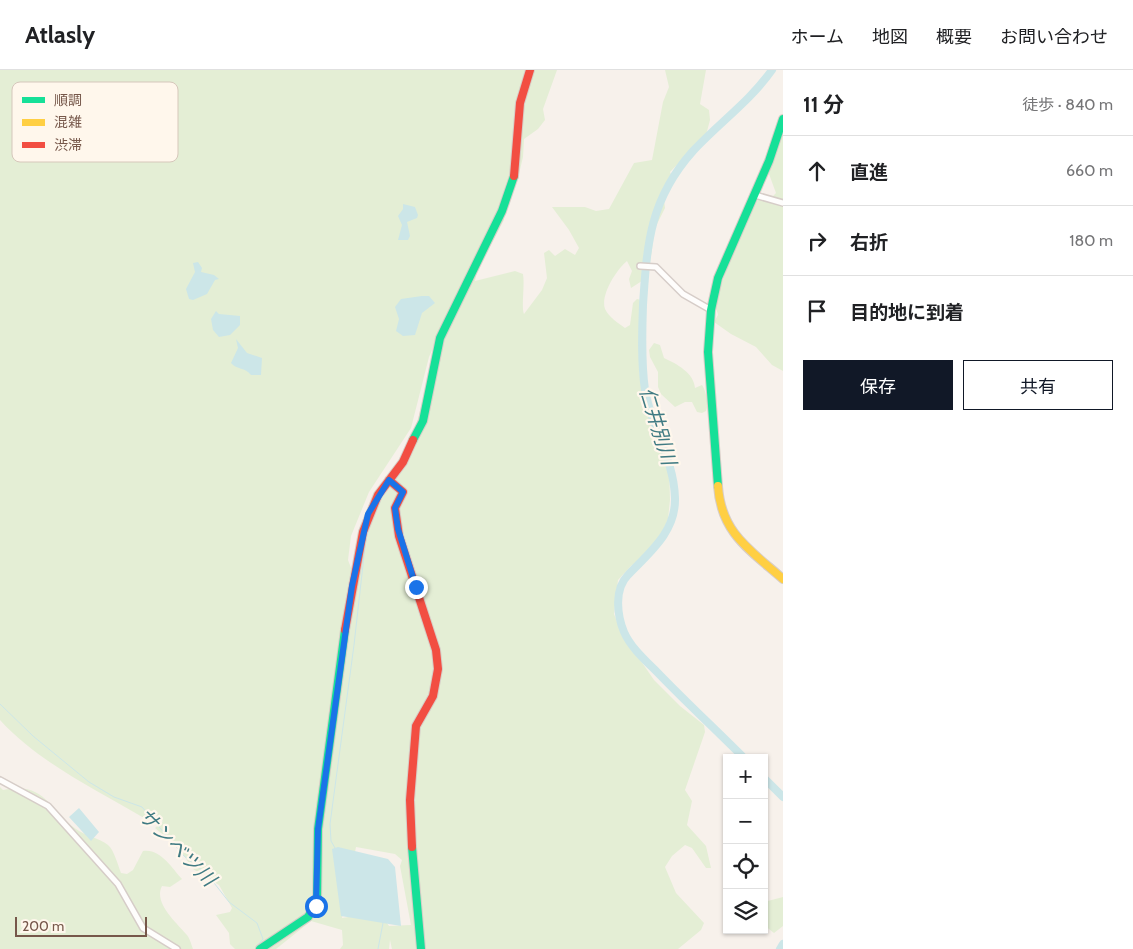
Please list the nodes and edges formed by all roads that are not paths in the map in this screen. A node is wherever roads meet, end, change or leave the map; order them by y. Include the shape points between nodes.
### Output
1 (530, 70) edge
2 (783, 119) edge
3 (755, 195) junction
4 (783, 203) edge
5 (640, 266) dead end
6 (711, 310) junction
7 (389, 480) junction
8 (783, 580) edge
9 (0, 780) edge
10 (262, 948) edge
11 (177, 949) edge
12 (421, 949) edge

1 - 7 street via 520,104 512,183 502,211 440,338 423,421 403,462
2 - 3 street
3 - 4 street
3 - 6 street via 726,257
5 - 6 street via 656,267 683,294
6 - 8 street via 708,352 719,504 724,519 738,540
7 - 10 street via 368,514 352,586 318,829 317,903 308,917
7 - 12 street via 403,492 395,508 400,536 437,657 437,681 433,696 416,726 412,762 412,846
9 - 11 street via 48,806 118,884 143,928

